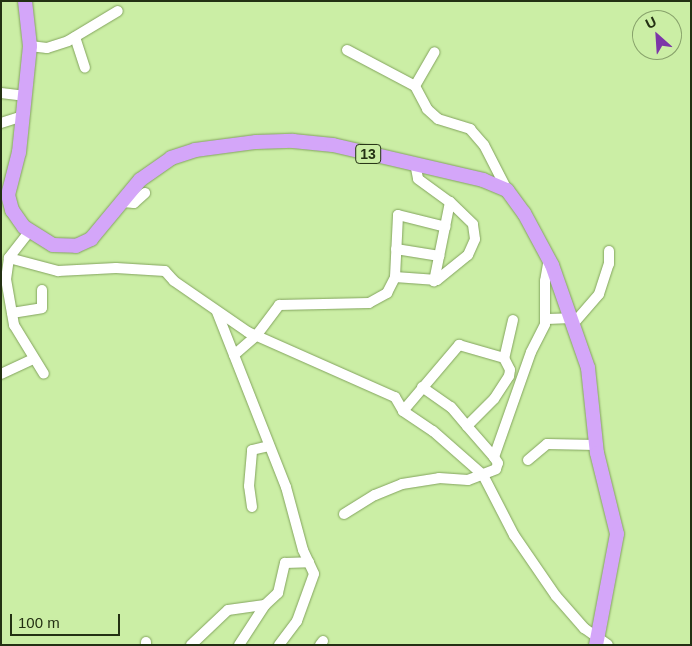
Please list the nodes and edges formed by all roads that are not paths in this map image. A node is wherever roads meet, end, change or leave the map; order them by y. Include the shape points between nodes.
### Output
1 (25, 1) edge
2 (118, 11) dead end
3 (75, 37) junction
4 (30, 46) junction
5 (347, 50) dead end
6 (435, 52) dead end
7 (85, 67) dead end
8 (415, 86) junction
9 (1, 93) edge
10 (26, 96) junction
11 (23, 116) junction
12 (1, 123) edge
13 (415, 163) junction
14 (507, 190) junction
15 (5, 192) edge
16 (145, 194) dead end
17 (123, 202) junction
18 (450, 202) junction
19 (446, 227) junction
20 (29, 232) junction
21 (396, 249) junction
22 (609, 252) dead end
23 (439, 256) junction
24 (9, 258) junction
25 (549, 258) junction
26 (395, 277) junction
27 (434, 281) junction
28 (42, 290) dead end
29 (217, 312) junction
30 (12, 316) junction
31 (547, 319) junction
32 (513, 320) dead end
33 (573, 321) junction
34 (1, 322) edge
35 (256, 336) junction
36 (234, 355) junction
37 (504, 358) junction
38 (33, 359) junction
39 (1, 374) edge
40 (44, 374) dead end
41 (422, 387) junction
42 (403, 411) junction
43 (468, 426) junction
44 (596, 445) junction
45 (269, 446) junction
46 (494, 457) junction
47 (528, 460) dead end
48 (482, 474) junction
49 (252, 507) dead end
50 (344, 514) dead end
51 (309, 562) junction
52 (265, 605) junction
53 (600, 642) edge
54 (190, 645) edge
55 (240, 645) edge
56 (279, 645) edge

1 - 4 highway, 13
2 - 3 street
3 - 4 street via 47,48
3 - 7 street
4 - 10 highway, 13
5 - 8 street
6 - 8 street
8 - 14 street via 427,109 438,119 470,129 478,138
9 - 10 street
10 - 11 highway, 13
11 - 12 street
11 - 15 highway, 13
13 - 14 highway, 13 via 483,180
13 - 17 highway, 13 via 333,145 293,141 194,150 171,158 140,180
13 - 18 street via 418,179
14 - 25 highway
15 - 20 highway, 13 via 12,210
16 - 17 street via 134,203
17 - 20 highway, 13 via 99,234 84,243 53,245
18 - 19 street
18 - 27 street via 471,221 475,239 468,255
19 - 21 street via 398,215
19 - 23 street
20 - 24 street
21 - 23 street
21 - 26 street
22 - 33 street via 609,264 599,294
23 - 27 street
24 - 29 street via 58,271 158,269
24 - 30 street via 6,270
25 - 31 street via 545,281
25 - 33 highway
26 - 27 street
26 - 35 street via 386,293 373,302 279,305
28 - 30 street via 42,308
29 - 35 street
29 - 36 street
30 - 34 street
30 - 38 street
31 - 33 street
31 - 46 street
32 - 37 street
33 - 44 highway via 588,368
35 - 36 street
35 - 42 street via 395,397
36 - 45 street
37 - 41 street via 461,344
37 - 43 street via 510,370 509,376 494,399
38 - 39 street
38 - 40 street
41 - 42 street
41 - 43 street via 452,407
42 - 48 street via 433,431
43 - 46 street
44 - 47 street via 547,444
44 - 53 highway via 617,534
45 - 49 street via 252,450 249,486
45 - 51 street via 286,487
46 - 48 street via 498,466
48 - 50 street via 468,480 439,478 402,484 375,495
48 - 53 street via 514,535 556,596
51 - 52 street via 285,563 279,591
51 - 56 street via 314,576 307,601
52 - 54 street via 228,610
52 - 55 street

